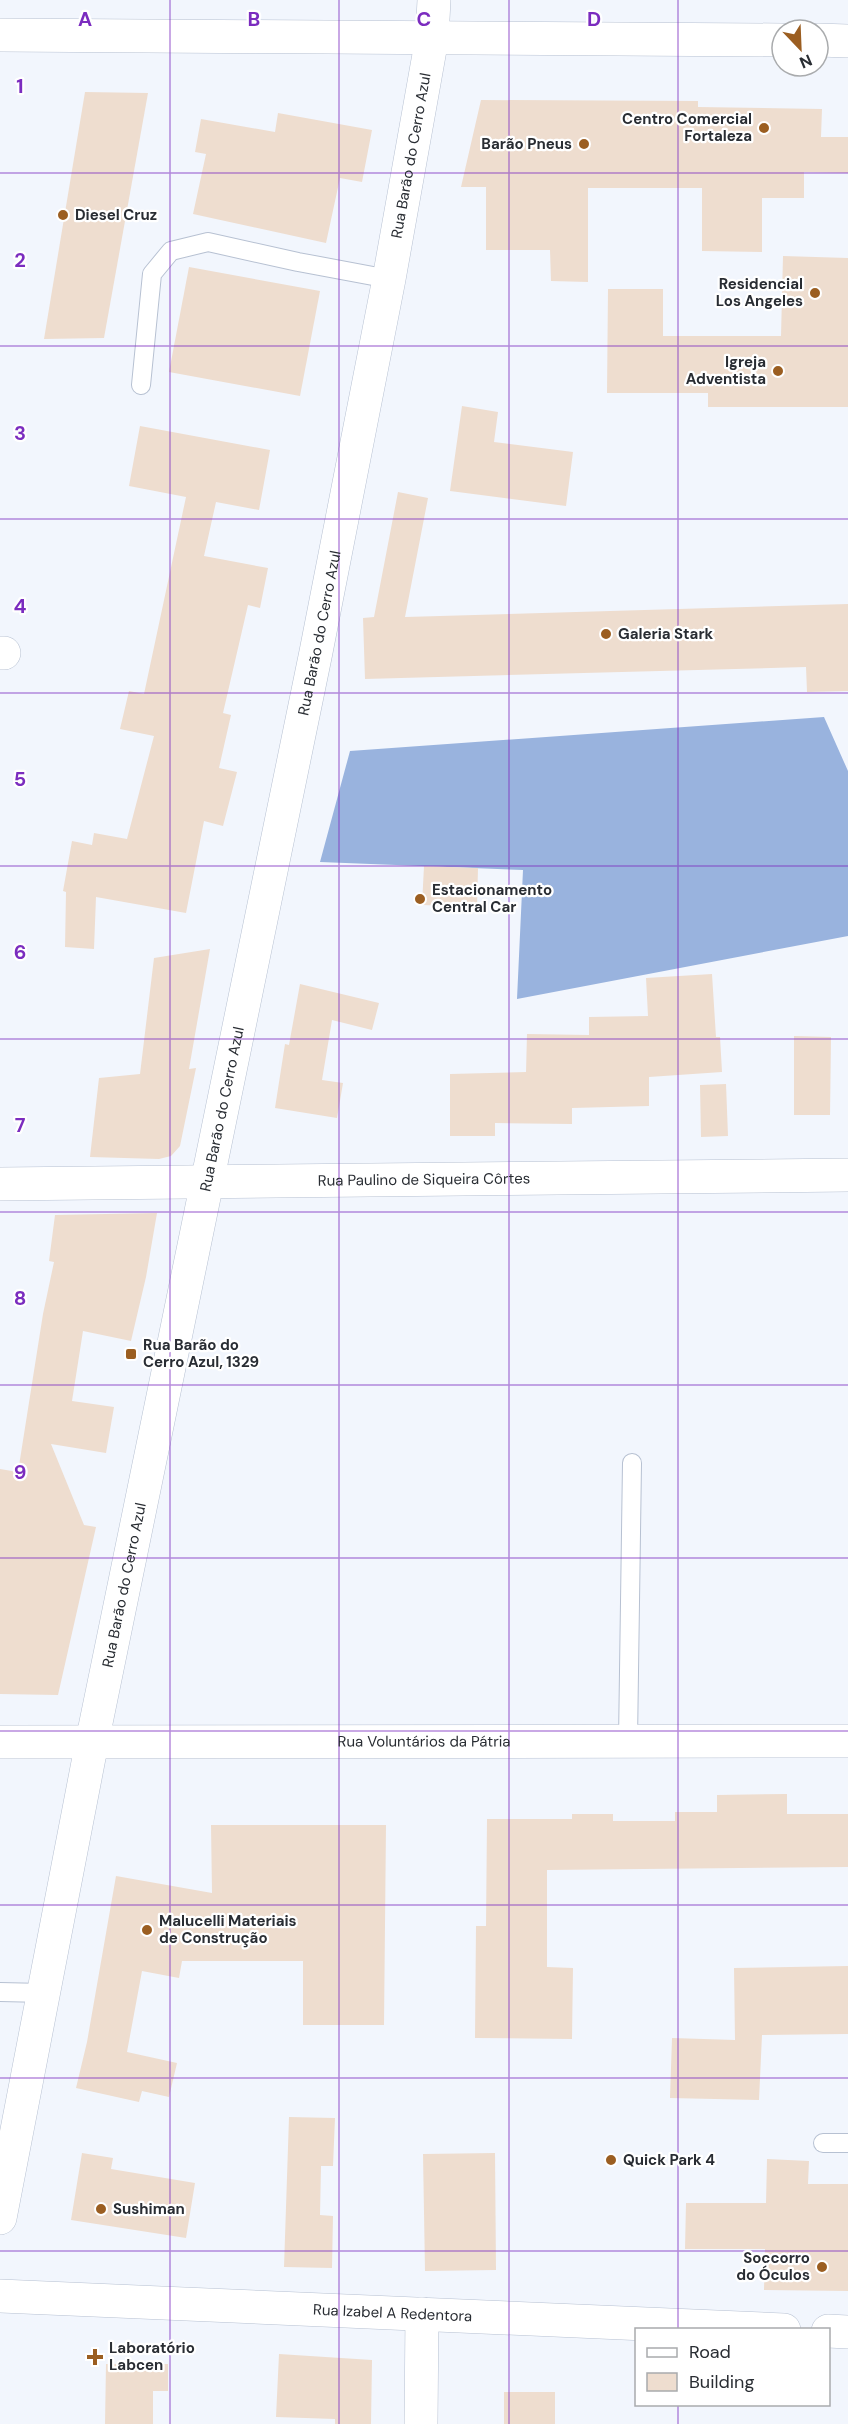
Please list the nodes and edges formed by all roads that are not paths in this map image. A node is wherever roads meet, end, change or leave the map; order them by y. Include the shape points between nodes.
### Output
1 (434, 0) edge
2 (0, 35) edge
3 (432, 38) junction
4 (770, 40) edge
5 (830, 40) edge
6 (848, 40) edge
7 (389, 279) junction
8 (141, 385) dead end
9 (848, 1175) edge
10 (208, 1182) junction
11 (0, 1184) edge
12 (632, 1463) dead end
13 (628, 1741) junction
14 (848, 1741) edge
15 (0, 1742) edge
16 (92, 1742) junction
17 (0, 1992) edge
18 (44, 1993) junction
19 (823, 2143) dead end
20 (848, 2143) edge
21 (0, 2218) edge
22 (0, 2296) edge
23 (422, 2314) junction
24 (739, 2328) edge
25 (830, 2331) edge
26 (848, 2332) edge
27 (421, 2424) edge

1 - 3 main road, Rua Barão do Cerro Azul
2 - 3 main road
3 - 4 main road
3 - 7 main road, Rua Barão do Cerro Azul
5 - 6 main road
7 - 8 lane via 208,242 171,251 152,274
7 - 10 main road, Rua Barão do Cerro Azul
9 - 10 main road, Rua Paulino de Siqueira Côrtes
10 - 11 main road, Rua Paulino de Siqueira Côrtes
10 - 16 main road, Rua Barão do Cerro Azul
12 - 13 lane
13 - 14 main road, Rua Voluntários da Pátria
13 - 16 main road, Rua Voluntários da Pátria
15 - 16 main road, Rua Voluntários da Pátria
16 - 18 main road, Rua Barão do Cerro Azul
17 - 18 lane
18 - 21 main road, Rua Barão do Cerro Azul
19 - 20 lane
22 - 23 main road, Rua Izabel A Redentora
23 - 24 main road, Rua Izabel A Redentora
23 - 27 main road
25 - 26 main road

